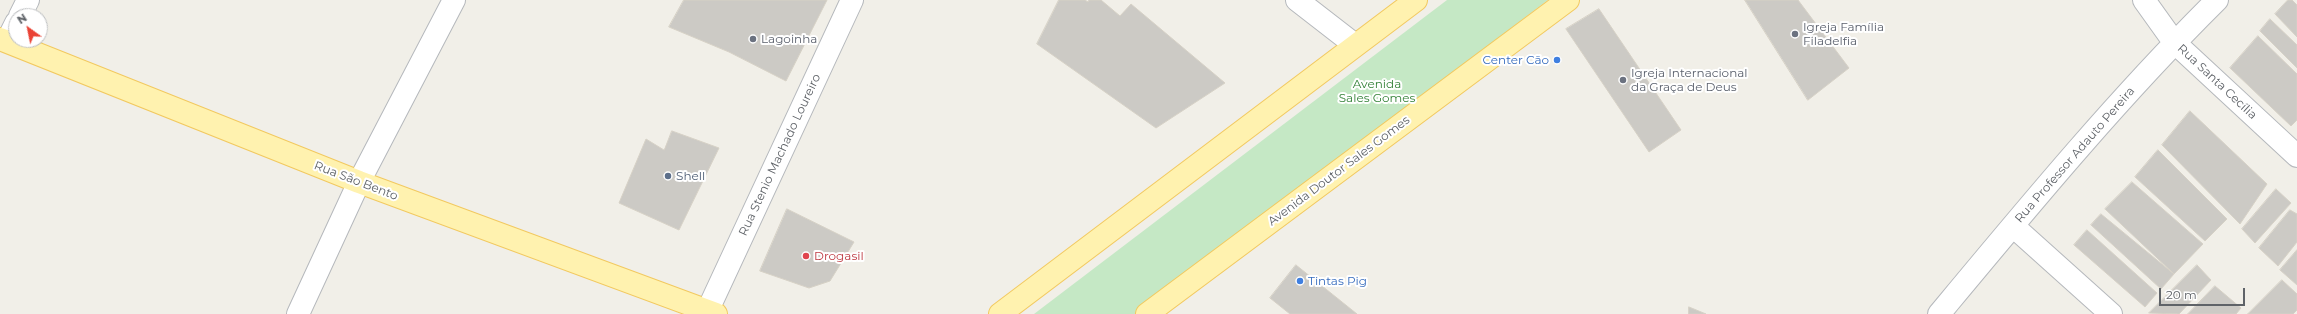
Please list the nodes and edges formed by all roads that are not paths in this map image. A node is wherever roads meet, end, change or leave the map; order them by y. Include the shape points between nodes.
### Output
1 (454, 0) edge
2 (852, 0) edge
3 (1297, 0) edge
4 (1416, 0) edge
5 (1568, 0) edge
6 (2144, 0) edge
7 (2217, 0) edge
8 (6, 40) edge
9 (2174, 42) junction
10 (1355, 45) junction
11 (2297, 156) edge
12 (359, 182) junction
13 (2013, 226) junction
14 (710, 313) edge
15 (298, 314) edge
16 (1000, 314) edge
17 (1148, 314) edge
18 (1940, 314) edge
19 (2111, 314) edge

1 - 12 street
2 - 14 street, Rua Stenio Machado Loureiro
3 - 10 street
4 - 10 main road
5 - 17 main road, Avenida Doutor Sales Gomes
6 - 9 street, Rua Santa Cecília
7 - 9 street, Rua Professor Adauto Pereira
8 - 12 main road, Rua São Bento
9 - 11 street, Rua Santa Cecília
9 - 13 street, Rua Professor Adauto Pereira
10 - 16 main road
12 - 14 main road, Rua São Bento
12 - 15 street
13 - 18 street, Rua Professor Adauto Pereira
13 - 19 street

